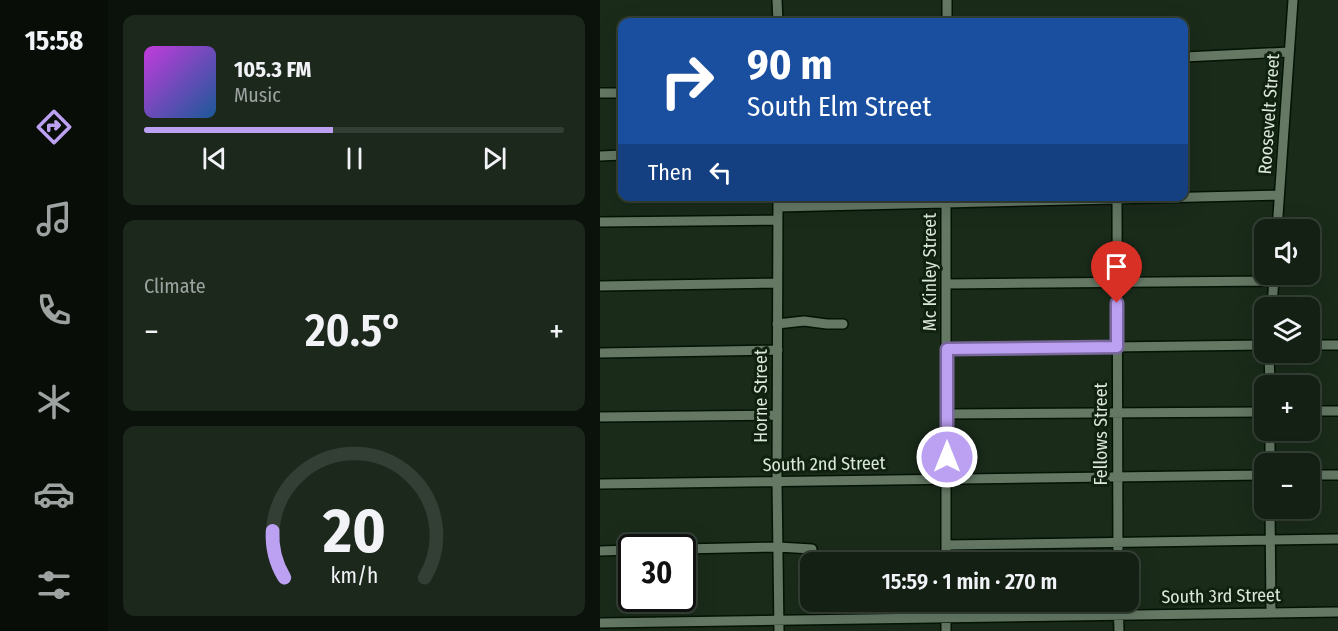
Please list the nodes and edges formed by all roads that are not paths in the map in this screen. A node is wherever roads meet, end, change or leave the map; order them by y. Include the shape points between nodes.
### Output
1 (777, 0) edge
2 (947, 0) edge
3 (1293, 0) edge
4 (778, 18) edge
5 (947, 18) edge
6 (1290, 52) junction
7 (1188, 57) edge
8 (600, 93) edge
9 (618, 93) edge
10 (618, 155) edge
11 (600, 156) edge
12 (1279, 195) junction
13 (1188, 197) edge
14 (862, 201) edge
15 (946, 201) edge
16 (1117, 201) edge
17 (778, 202) edge
18 (1278, 219) edge
19 (777, 220) junction
20 (600, 222) edge
21 (1254, 278) edge
22 (1117, 281) junction
23 (777, 283) junction
24 (946, 284) junction
25 (600, 286) edge
26 (777, 324) junction
27 (843, 324) dead end
28 (1254, 345) edge
29 (1320, 345) edge
30 (1338, 345) edge
31 (1117, 347) junction
32 (947, 349) junction
33 (777, 350) junction
34 (600, 353) edge
35 (1320, 411) edge
36 (1338, 411) edge
37 (1254, 412) edge
38 (947, 414) junction
39 (1117, 414) junction
40 (777, 415) junction
41 (600, 417) edge
42 (1320, 475) edge
43 (1338, 475) edge
44 (1254, 476) edge
45 (1117, 477) junction
46 (947, 479) junction
47 (777, 481) junction
48 (600, 484) edge
49 (1270, 519) edge
50 (1338, 539) edge
51 (1270, 540) junction
52 (1118, 543) junction
53 (946, 545) junction
54 (778, 547) junction
55 (696, 549) edge
56 (812, 549) dead end
57 (600, 550) edge
58 (618, 550) edge
59 (946, 552) edge
60 (1118, 552) edge
61 (946, 612) edge
62 (1270, 612) junction
63 (1338, 612) edge
64 (1119, 614) junction
65 (946, 617) junction
66 (600, 622) edge
67 (779, 626) edge
68 (946, 631) edge
69 (1119, 631) edge

1 - 4 street
2 - 5 street
3 - 6 street, Roosevelt Street
6 - 7 street
6 - 12 street, Roosevelt Street
8 - 9 street
10 - 11 street
12 - 13 street
12 - 18 street, Roosevelt Street
14 - 17 street
15 - 24 street, Mc Kinley Street
16 - 22 street, Fellows Street
17 - 19 street, Horne Street
19 - 20 street
19 - 23 street, Horne Street
21 - 22 street
22 - 24 street
22 - 31 street, Fellows Street
23 - 25 street
23 - 26 street, Horne Street
24 - 32 street, Mc Kinley Street
26 - 27 street
26 - 33 street, Horne Street
28 - 31 street
29 - 30 street
31 - 32 street
31 - 39 street, Fellows Street
32 - 38 street, Mc Kinley Street
33 - 34 street
33 - 40 street, Horne Street
35 - 36 street
37 - 39 street
38 - 39 street
38 - 46 street, Mc Kinley Street
39 - 45 street, Fellows Street
40 - 41 street
40 - 47 street, Horne Street
42 - 43 street
44 - 45 street, South 2nd Street
45 - 46 street, South 2nd Street
45 - 52 street, Fellows Street
46 - 47 street, South 2nd Street
46 - 53 street, Mc Kinley Street
47 - 48 street, South 2nd Street
47 - 54 street, Horne Street
49 - 51 street
50 - 51 street
51 - 52 street
51 - 62 street
52 - 53 street
52 - 60 street, Fellows Street
53 - 59 street, Mc Kinley Street
54 - 55 street
54 - 56 street
54 - 67 street, Horne Street
57 - 58 street
61 - 65 street
62 - 63 street, South 3rd Street
62 - 64 street, South 3rd Street
64 - 65 street, South 3rd Street
64 - 69 street
65 - 67 street, South 3rd Street
65 - 68 street
66 - 67 street, South 3rd Street

